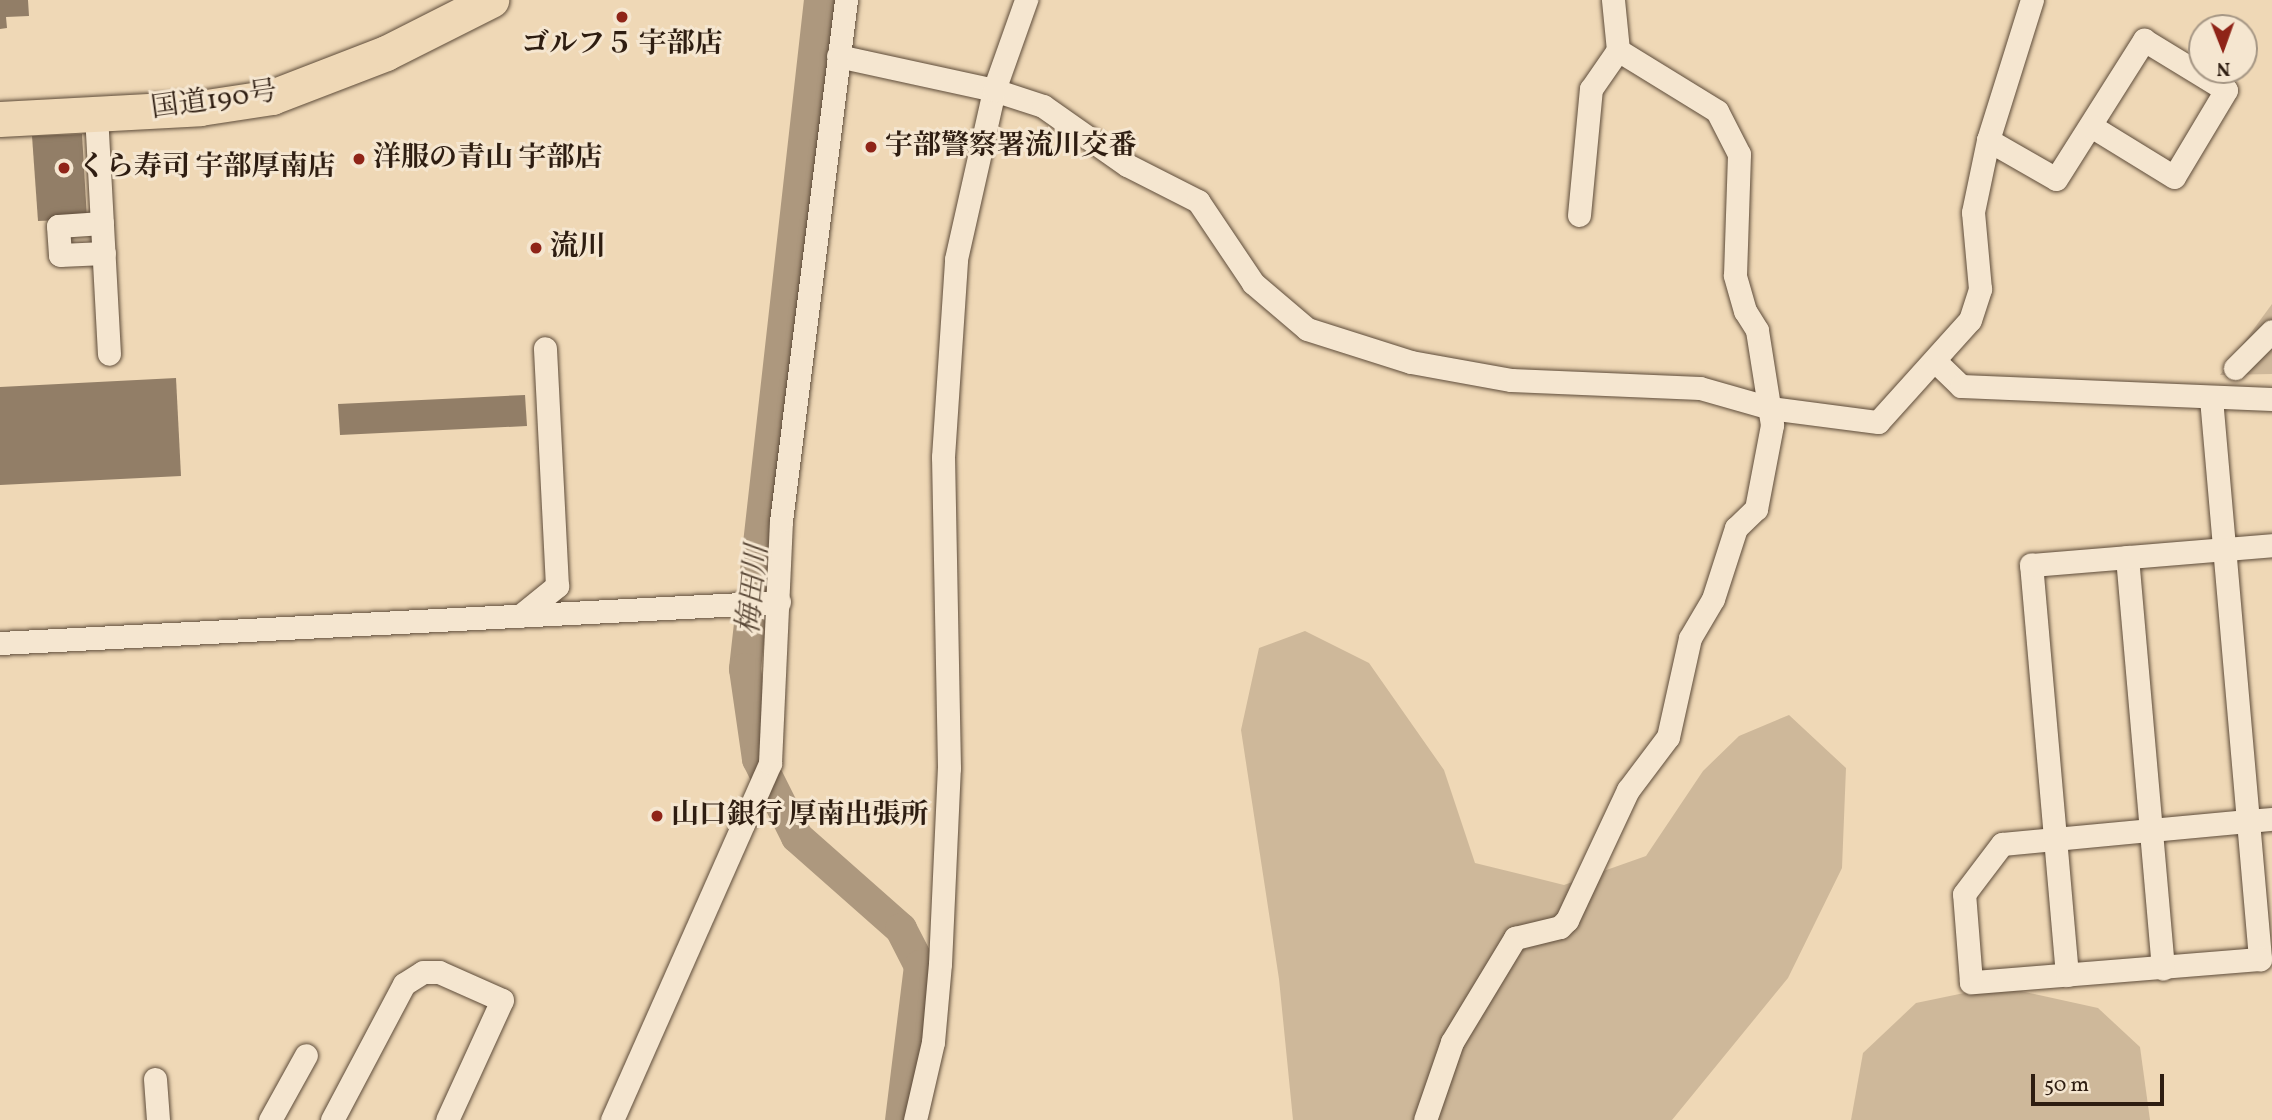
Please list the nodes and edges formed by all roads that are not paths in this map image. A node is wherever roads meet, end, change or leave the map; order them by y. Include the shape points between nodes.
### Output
1 (444, 0) edge
2 (491, 0) edge
3 (846, 0) edge
4 (1026, 0) edge
5 (1613, 0) edge
6 (2032, 0) edge
7 (1618, 50) junction
8 (838, 56) junction
9 (994, 90) junction
10 (0, 103) edge
11 (96, 114) junction
12 (0, 119) edge
13 (2091, 125) junction
14 (1988, 140) junction
15 (1579, 215) dead end
16 (102, 223) junction
17 (104, 253) junction
18 (2272, 331) edge
19 (545, 348) dead end
20 (109, 354) dead end
21 (1935, 361) junction
22 (2235, 368) dead end
23 (2211, 398) junction
24 (2272, 399) edge
25 (1770, 408) junction
26 (2272, 545) edge
27 (2223, 549) junction
28 (2127, 557) junction
29 (779, 603) junction
30 (520, 616) junction
31 (0, 643) edge
32 (2272, 819) edge
33 (2248, 821) junction
34 (2151, 830) junction
35 (2053, 839) junction
36 (2163, 968) junction
37 (2067, 975) junction
38 (306, 1055) dead end
39 (155, 1079) dead end
40 (158, 1120) edge
41 (270, 1120) edge
42 (332, 1120) edge
43 (447, 1120) edge
44 (612, 1120) edge
45 (915, 1120) edge
46 (1425, 1120) edge

1 - 10 highway, 国道190号 via 341,54 267,81 177,93
2 - 11 highway, 国道190号 via 386,53 272,97 200,108
3 - 8 street
4 - 9 street via 1010,33
5 - 7 street
6 - 14 street
7 - 15 street via 1591,89
7 - 25 street via 1717,111 1739,154 1735,275 1745,311 1757,330
8 - 9 street
8 - 29 street via 781,521
9 - 25 street via 1043,106 1127,165 1198,201 1253,283 1307,329 1411,362 1511,380 1700,388
9 - 45 street via 956,259 943,457 949,768 933,1042
11 - 12 highway, 国道190号
11 - 16 street
13 - 13 street via 2144,40 2226,90 2174,177
13 - 14 street via 2056,179
14 - 21 street via 1973,212 1980,289 1970,320
16 - 17 street
16 - 17 street via 58,226 60,255
17 - 20 street
18 - 22 street
19 - 30 street via 557,586
21 - 23 street via 1961,386
21 - 25 street via 1878,422
23 - 24 street
23 - 27 street
25 - 46 street via 1756,509 1736,528 1713,599 1690,638 1668,737 1628,790 1567,920 1560,927 1515,938 1452,1042
26 - 27 street
27 - 28 street
27 - 33 street
28 - 34 street
28 - 35 street via 2031,565
29 - 30 street
29 - 44 street via 770,762
30 - 31 street
32 - 33 street
33 - 34 street
33 - 36 street via 2260,959
34 - 35 street
34 - 36 street
35 - 37 street
35 - 37 street via 2002,844 1964,894 1971,982
36 - 37 street
38 - 41 street
39 - 40 street
42 - 43 street via 404,984 423,972 439,972 502,1000

